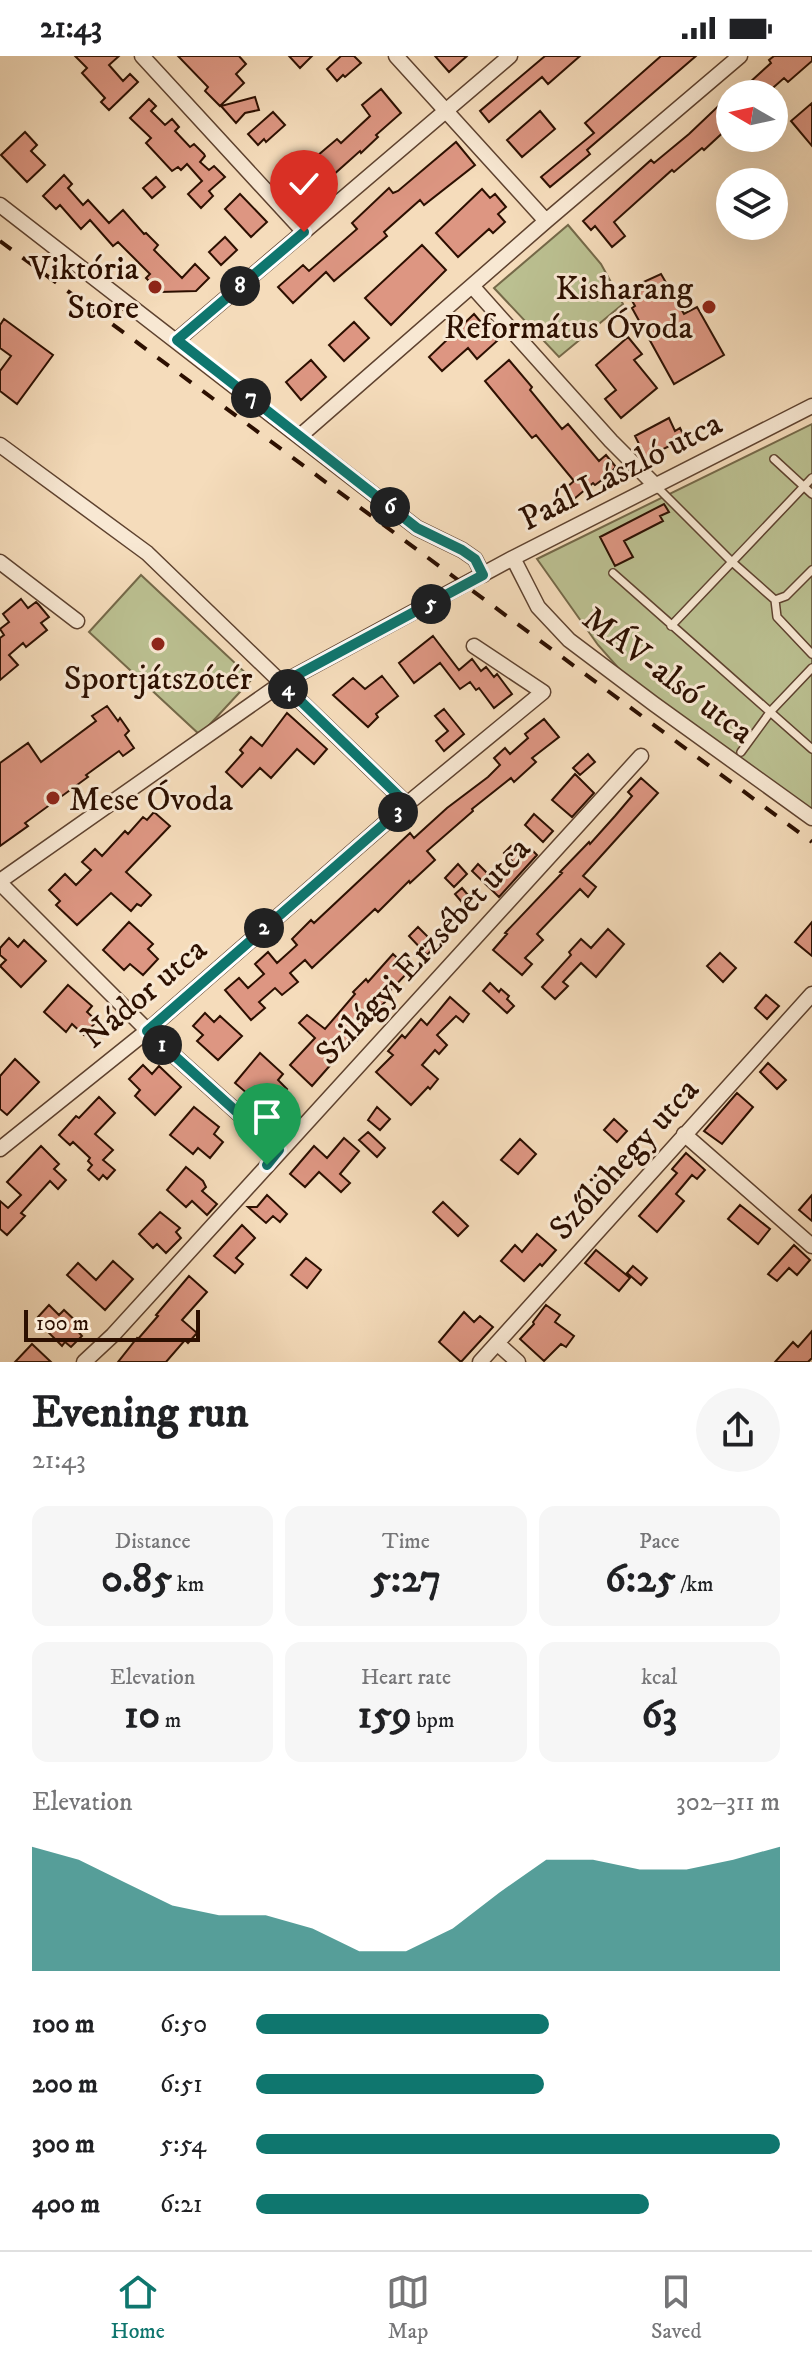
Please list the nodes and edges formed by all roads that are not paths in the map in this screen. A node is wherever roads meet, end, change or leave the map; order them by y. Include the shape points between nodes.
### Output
1 (142, 56) edge
2 (396, 56) edge
3 (510, 56) edge
4 (740, 56) edge
5 (446, 110) junction
6 (0, 205) edge
7 (546, 221) junction
8 (304, 232) junction
9 (472, 286) junction
10 (177, 340) junction
11 (812, 406) edge
12 (300, 436) junction
13 (0, 445) edge
14 (774, 459) dead end
15 (812, 478) edge
16 (656, 486) junction
17 (804, 487) junction
18 (812, 494) edge
19 (513, 558) junction
20 (731, 561) junction
21 (0, 562) edge
22 (812, 570) edge
23 (613, 573) dead end
24 (483, 575) junction
25 (775, 600) junction
26 (77, 621) dead end
27 (671, 626) junction
28 (474, 646) dead end
29 (812, 654) edge
30 (812, 668) edge
31 (282, 683) junction
32 (771, 711) junction
33 (812, 749) edge
34 (741, 752) dead end
35 (641, 756) dead end
36 (407, 804) junction
37 (812, 818) edge
38 (0, 882) edge
39 (812, 994) edge
40 (147, 1031) junction
41 (684, 1134) junction
42 (0, 1149) edge
43 (279, 1150) junction
44 (812, 1246) edge
45 (497, 1343) junction
46 (84, 1362) edge
47 (480, 1362) edge
48 (518, 1362) edge

1 - 8 street
2 - 5 street
3 - 5 street
4 - 7 street
5 - 7 street
5 - 8 street
6 - 10 street
7 - 9 street
8 - 10 street
9 - 12 street
9 - 16 street
10 - 12 street
11 - 16 street, Paál László utca
12 - 24 street via 417,528 475,559
13 - 31 street via 147,553
14 - 17 lane
15 - 17 lane
16 - 19 street, Paál László utca
16 - 20 lane
17 - 18 lane
17 - 20 lane
19 - 24 street, Paál László utca
19 - 37 street, MÁV-alsó utca via 538,607 569,640
20 - 25 lane
20 - 27 lane
21 - 26 street
22 - 25 lane
23 - 27 lane
24 - 31 street, Paál László utca
25 - 29 lane via 777,617
27 - 32 lane
28 - 36 street, Nádor utca via 543,692
30 - 32 lane
31 - 36 street
31 - 38 street, Paál László utca
32 - 33 lane
32 - 34 lane
35 - 43 street, Szilágyi Erzsébet utca
36 - 40 street, Nádor utca
38 - 40 street
39 - 41 street, Szőlöhegy utca
40 - 42 street, Nádor utca
40 - 43 street
41 - 44 street
41 - 45 street, Szőlöhegy utca
43 - 46 street, Szilágyi Erzsébet utca
45 - 47 street, Szőlöhegy utca
45 - 48 street

